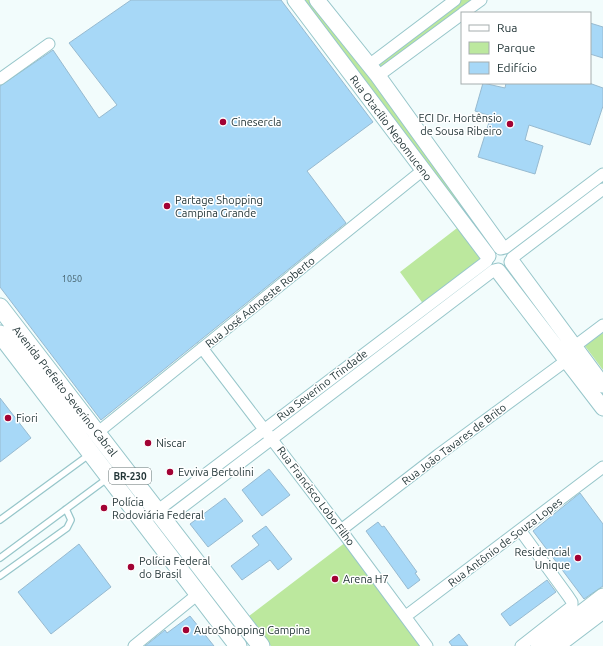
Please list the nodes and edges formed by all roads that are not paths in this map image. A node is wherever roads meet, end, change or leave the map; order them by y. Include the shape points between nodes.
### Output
1 (295, 0) edge
2 (316, 0) edge
3 (455, 0) edge
4 (480, 0) edge
5 (463, 12) edge
6 (461, 14) edge
7 (49, 44) dead end
8 (373, 70) junction
9 (0, 79) edge
10 (423, 170) junction
11 (603, 174) edge
12 (603, 189) edge
13 (507, 254) junction
14 (492, 265) junction
15 (0, 307) edge
16 (603, 325) edge
17 (0, 334) edge
18 (575, 346) junction
19 (5, 348) edge
20 (202, 348) junction
21 (568, 360) junction
22 (603, 385) edge
23 (603, 408) edge
24 (264, 429) junction
25 (97, 433) junction
26 (272, 439) junction
27 (90, 454) junction
28 (221, 462) junction
29 (603, 467) edge
30 (229, 471) junction
31 (109, 478) junction
32 (66, 509) junction
33 (161, 516) junction
34 (0, 520) edge
35 (342, 530) junction
36 (523, 534) junction
37 (0, 558) edge
38 (0, 576) edge
39 (198, 594) junction
40 (603, 596) edge
41 (603, 611) edge
42 (406, 616) junction
43 (134, 646) edge
44 (238, 646) edge
45 (260, 646) edge
46 (427, 646) edge
47 (521, 646) edge
48 (538, 646) edge
49 (557, 646) edge

1 - 10 street, Rua Otacílio Nepomuceno
2 - 8 street, Rua Otacílio Nepomuceno
3 - 8 street
4 - 5 street
6 - 8 street
7 - 9 street
8 - 13 street, Rua Otacílio Nepomuceno
10 - 14 street, Rua Otacílio Nepomuceno
10 - 20 street, Rua José Adnoeste Roberto
11 - 13 street
12 - 13 street
13 - 14 street via 508,268
13 - 14 street via 494,248
13 - 18 street, Rua Otacílio Nepomuceno
14 - 21 street, Rua Otacílio Nepomuceno
14 - 24 street, Rua Severino Trindade
14 - 26 street, Rua Severino Trindade
15 - 25 main road, Avenida Prefeito Severino Cabral / BR-230
16 - 18 street
17 - 19 main road, Avenida Prefeito Severino Cabral / BR-230
18 - 22 street, Rua Otacílio Nepomuceno
19 - 27 main road, Avenida Prefeito Severino Cabral / BR-230
20 - 24 street, Rua Francisco Lobo Filho
20 - 25 street, Rua José Adnoeste Roberto
21 - 23 street, Rua Otacílio Nepomuceno
21 - 35 street, Rua João Tavares de Brito
24 - 26 street, Rua Francisco Lobo Filho
24 - 28 street, Rua Severino Trindade
25 - 33 main road, Avenida Prefeito Severino Cabral / BR-230
26 - 30 street, Rua Severino Trindade
26 - 35 street, Rua Francisco Lobo Filho
27 - 31 main road, Avenida Prefeito Severino Cabral / BR-230
27 - 34 lane
28 - 30 street
28 - 33 street, Rua Severino Trindade
29 - 36 street, Rua Antônio de Souza Lopes
30 - 33 street, Rua Severino Trindade
31 - 32 lane
31 - 39 main road, Avenida Prefeito Severino Cabral / BR-230
32 - 37 lane
32 - 38 lane via 71,520 67,528
33 - 45 main road, Avenida Prefeito Severino Cabral / BR-230
35 - 42 street, Rua Francisco Lobo Filho
36 - 42 street, Rua Antônio de Souza Lopes
36 - 47 street via 572,602 572,606
39 - 43 street
39 - 44 main road, Avenida Prefeito Severino Cabral / BR-230
40 - 48 street
41 - 49 street
42 - 46 street, Rua Francisco Lobo Filho

